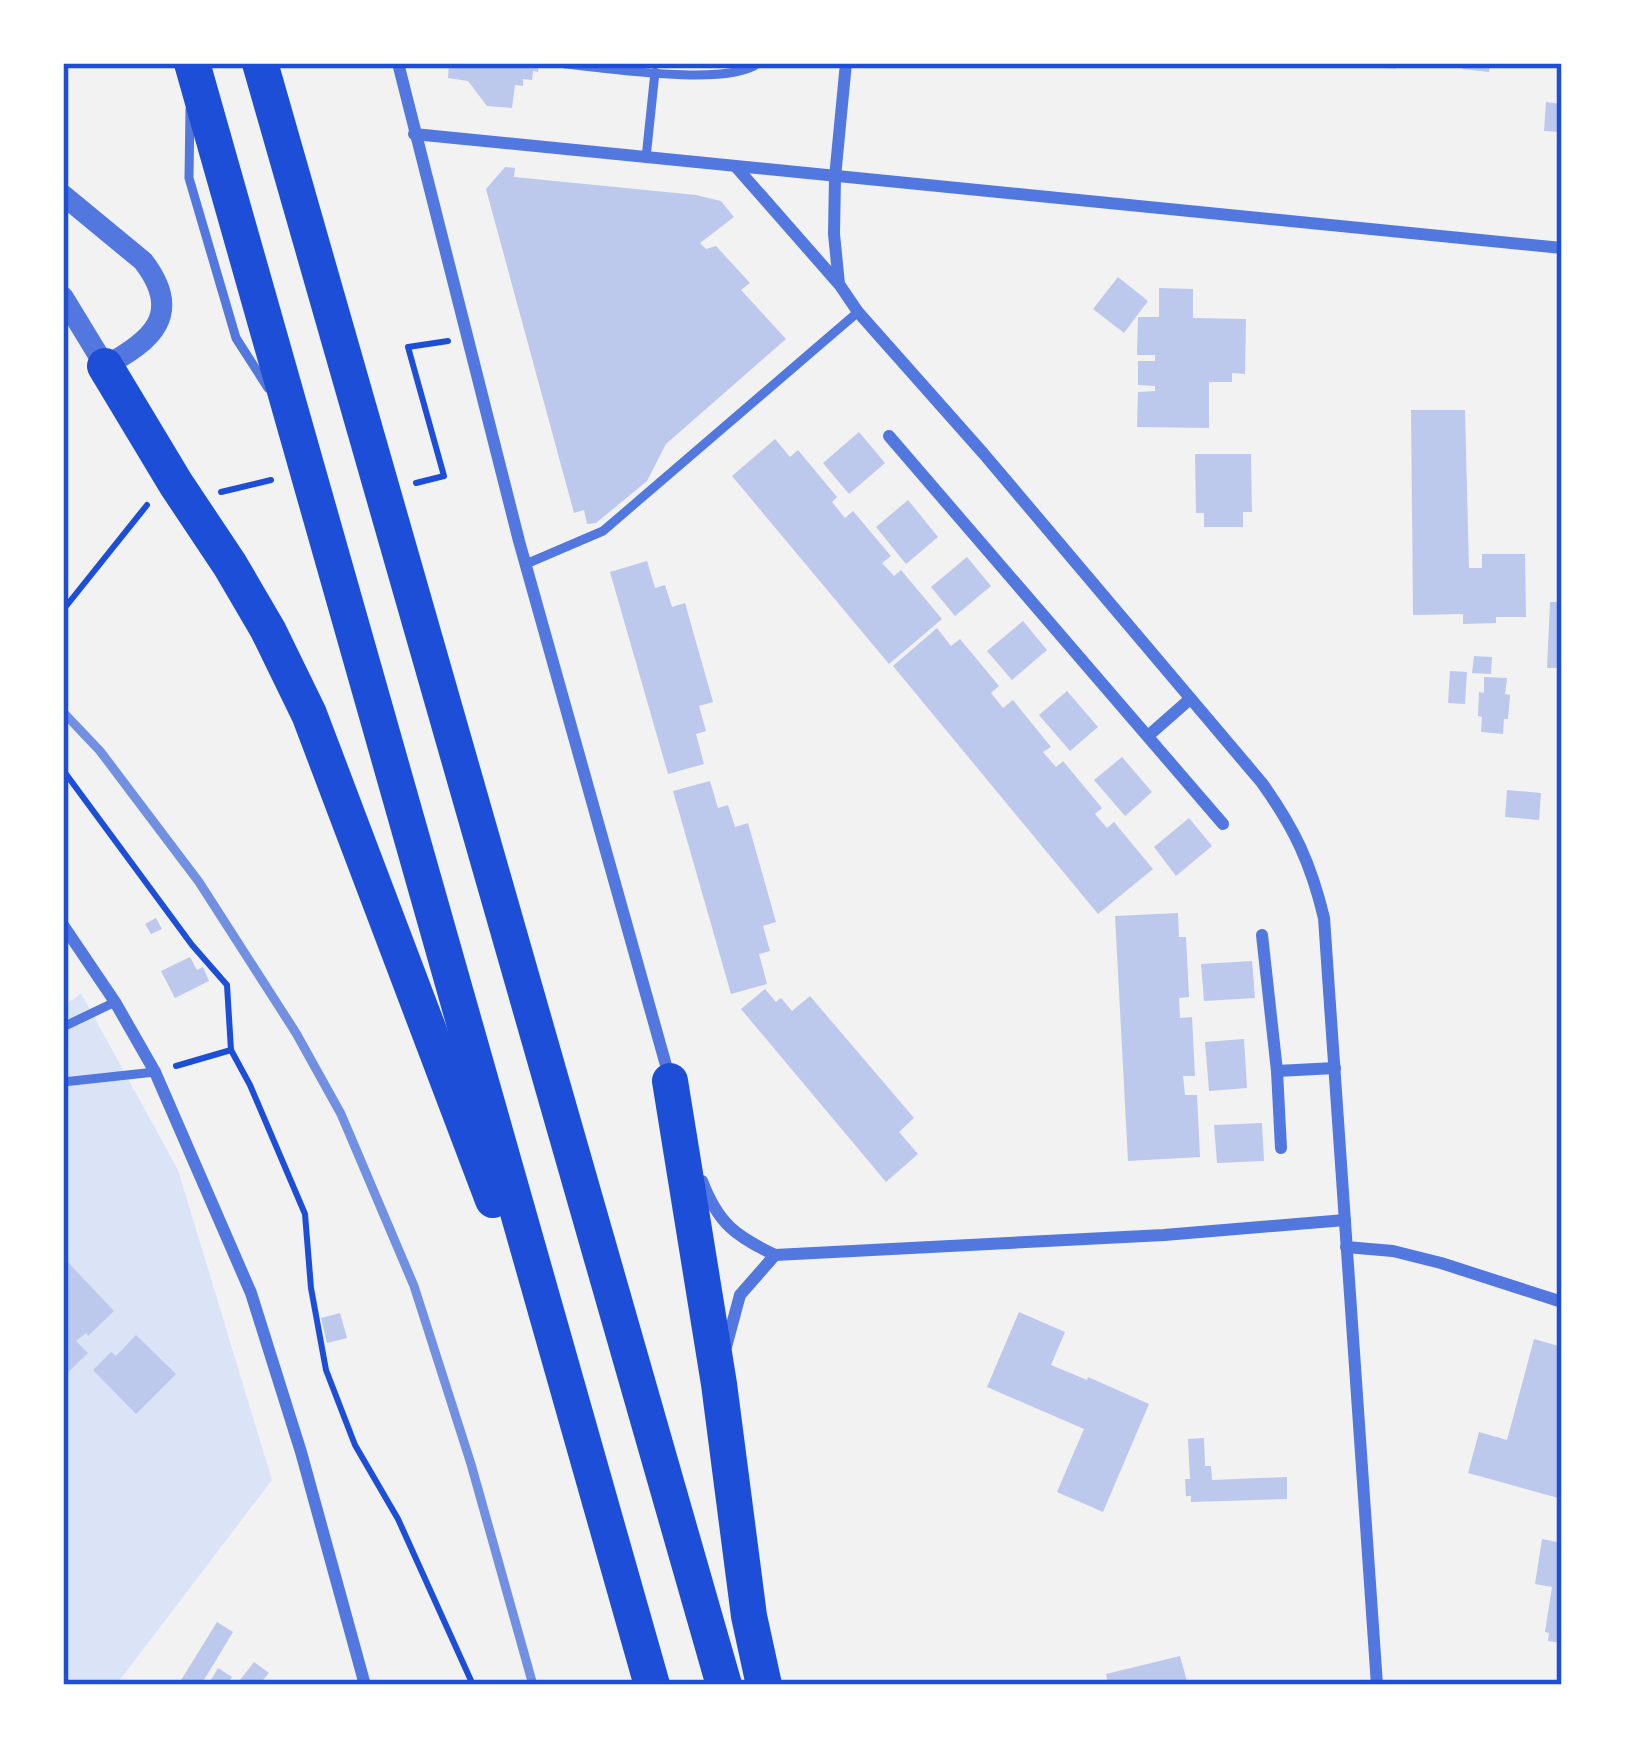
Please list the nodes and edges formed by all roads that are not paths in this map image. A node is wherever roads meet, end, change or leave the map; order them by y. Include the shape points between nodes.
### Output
1 (191, 63) edge
2 (260, 63) edge
3 (398, 63) edge
4 (758, 63) edge
5 (846, 63) edge
6 (565, 64) edge
7 (656, 71) junction
8 (414, 134) junction
9 (646, 158) junction
10 (737, 168) junction
11 (835, 177) junction
12 (63, 195) edge
13 (1562, 248) edge
14 (839, 284) junction
15 (63, 297) edge
16 (858, 312) junction
17 (104, 366) junction
18 (889, 436) dead end
19 (526, 564) junction
20 (1190, 698) junction
21 (1148, 736) junction
22 (1223, 824) dead end
23 (63, 925) edge
24 (1262, 935) dead end
25 (115, 1002) junction
26 (63, 1027) edge
27 (1335, 1068) junction
28 (1277, 1071) junction
29 (155, 1072) junction
30 (63, 1082) edge
31 (670, 1082) junction
32 (1281, 1148) dead end
33 (1346, 1220) junction
34 (1346, 1247) junction
35 (775, 1256) junction
36 (1562, 1302) edge
37 (719, 1384) junction
38 (588, 1456) junction
39 (365, 1685) edge
40 (652, 1685) edge
41 (724, 1685) edge
42 (764, 1685) edge
43 (1377, 1685) edge

1 - 38 highway
2 - 41 highway
3 - 8 street
4 - 7 lane via 716,75
5 - 11 street
6 - 7 lane
7 - 9 lane
8 - 9 street
8 - 19 street
9 - 10 street
10 - 11 street
10 - 14 street
11 - 13 street
11 - 14 street
12 - 17 street via 143,261 159,289 154,332
14 - 16 street
15 - 17 street
16 - 19 lane via 603,531
16 - 20 street
17 - 38 highway via 268,630 309,714
18 - 21 street
19 - 31 street
20 - 21 street
20 - 27 street via 1282,812 1310,866 1324,918
21 - 22 street
23 - 25 street
24 - 28 street
25 - 26 lane
25 - 29 street
27 - 28 street
27 - 33 street
28 - 32 street
29 - 30 lane
29 - 39 street via 272,1356
31 - 35 street via 710,1202 733,1232
31 - 37 highway
33 - 34 street
33 - 35 street
34 - 36 street via 1409,1255
34 - 43 street
35 - 37 street via 740,1294
37 - 42 highway
38 - 40 highway

